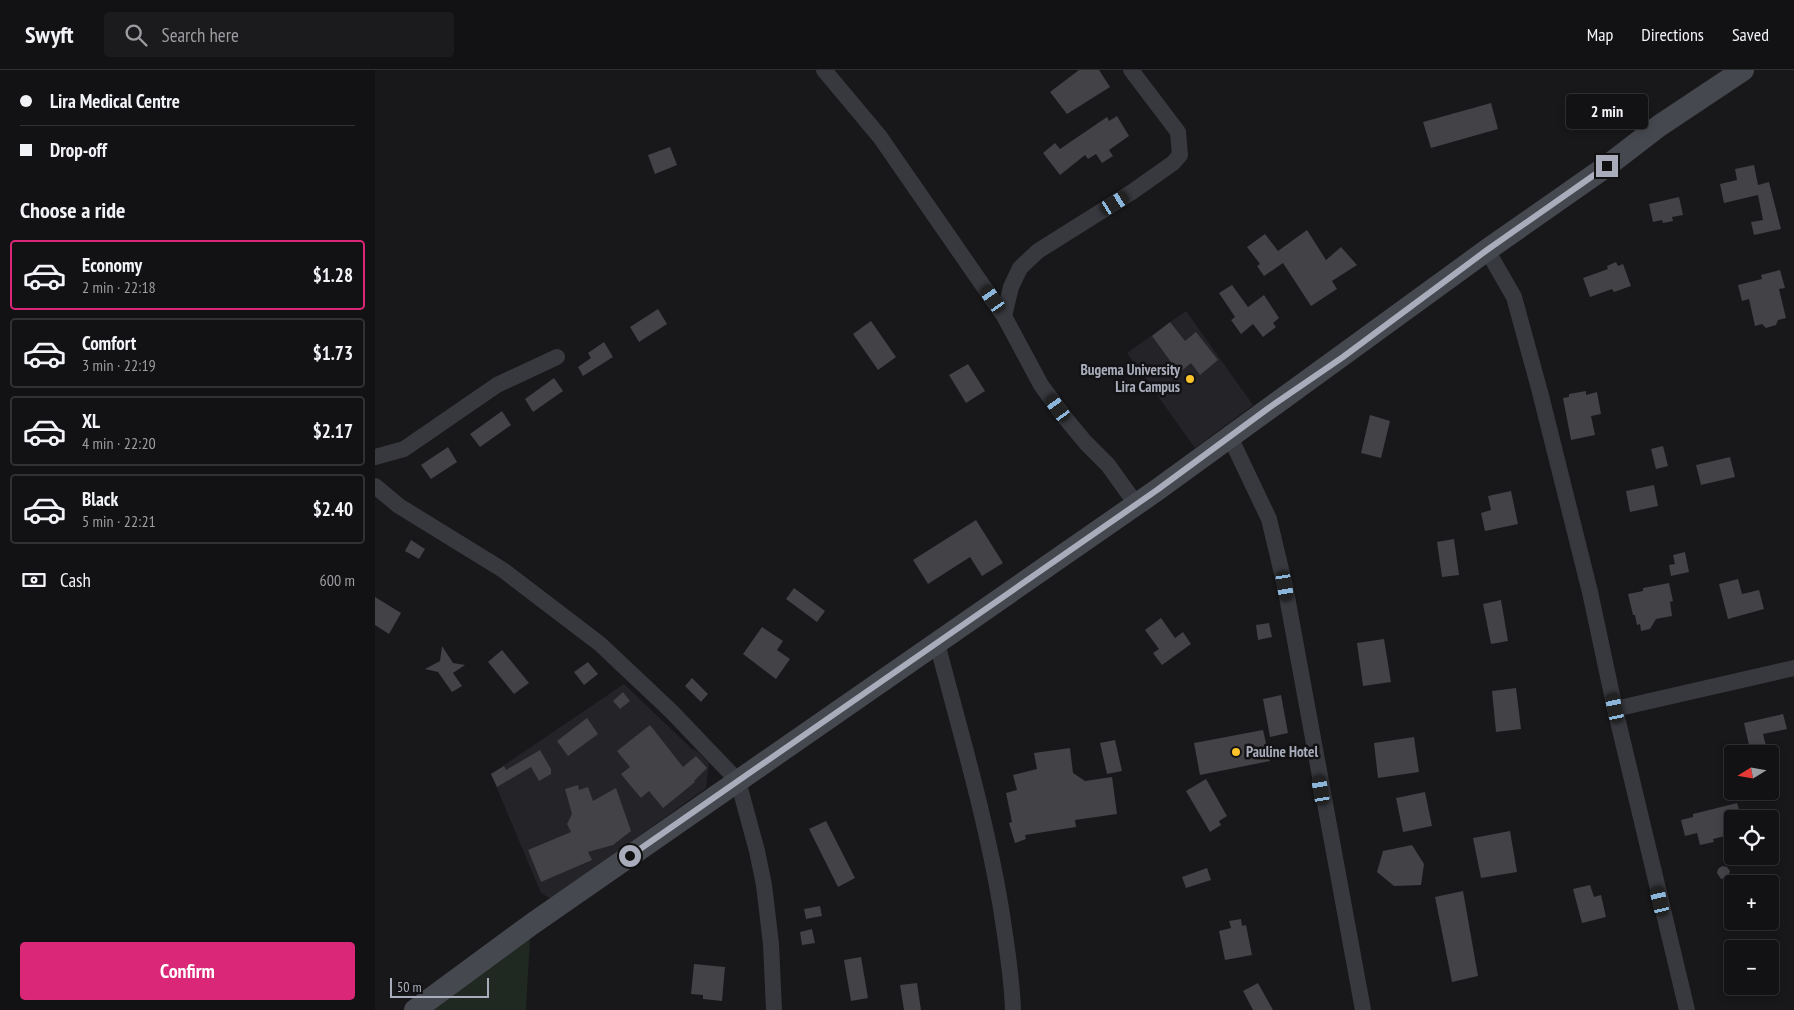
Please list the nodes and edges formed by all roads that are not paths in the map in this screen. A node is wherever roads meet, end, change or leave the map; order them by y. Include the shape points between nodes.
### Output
1 (824, 70) edge
2 (1131, 70) edge
3 (1743, 70) edge
4 (1487, 250) junction
5 (1004, 316) junction
6 (557, 357) dead end
7 (1230, 437) junction
8 (375, 457) edge
9 (375, 486) edge
10 (1135, 504) junction
11 (937, 643) junction
12 (1794, 668) edge
13 (1615, 708) junction
14 (738, 781) junction
15 (415, 1010) edge
16 (774, 1010) edge
17 (1013, 1010) edge
18 (1363, 1010) edge
19 (1687, 1010) edge

1 - 5 street via 880,136
2 - 5 street via 1178,132 1179,155 1131,192 1038,251 1020,268 1011,287
3 - 4 street via 1659,126
4 - 7 street
4 - 13 street via 1514,297 1559,464
5 - 10 street via 1041,385 1086,443 1108,465
6 - 8 street via 497,385 404,448
7 - 10 street
7 - 18 street via 1266,510 1274,538
9 - 14 street via 399,506 503,570 600,644
10 - 11 street
11 - 14 street
11 - 17 street via 979,802 997,885
12 - 13 street
13 - 19 street
14 - 15 street
14 - 16 street via 764,885

